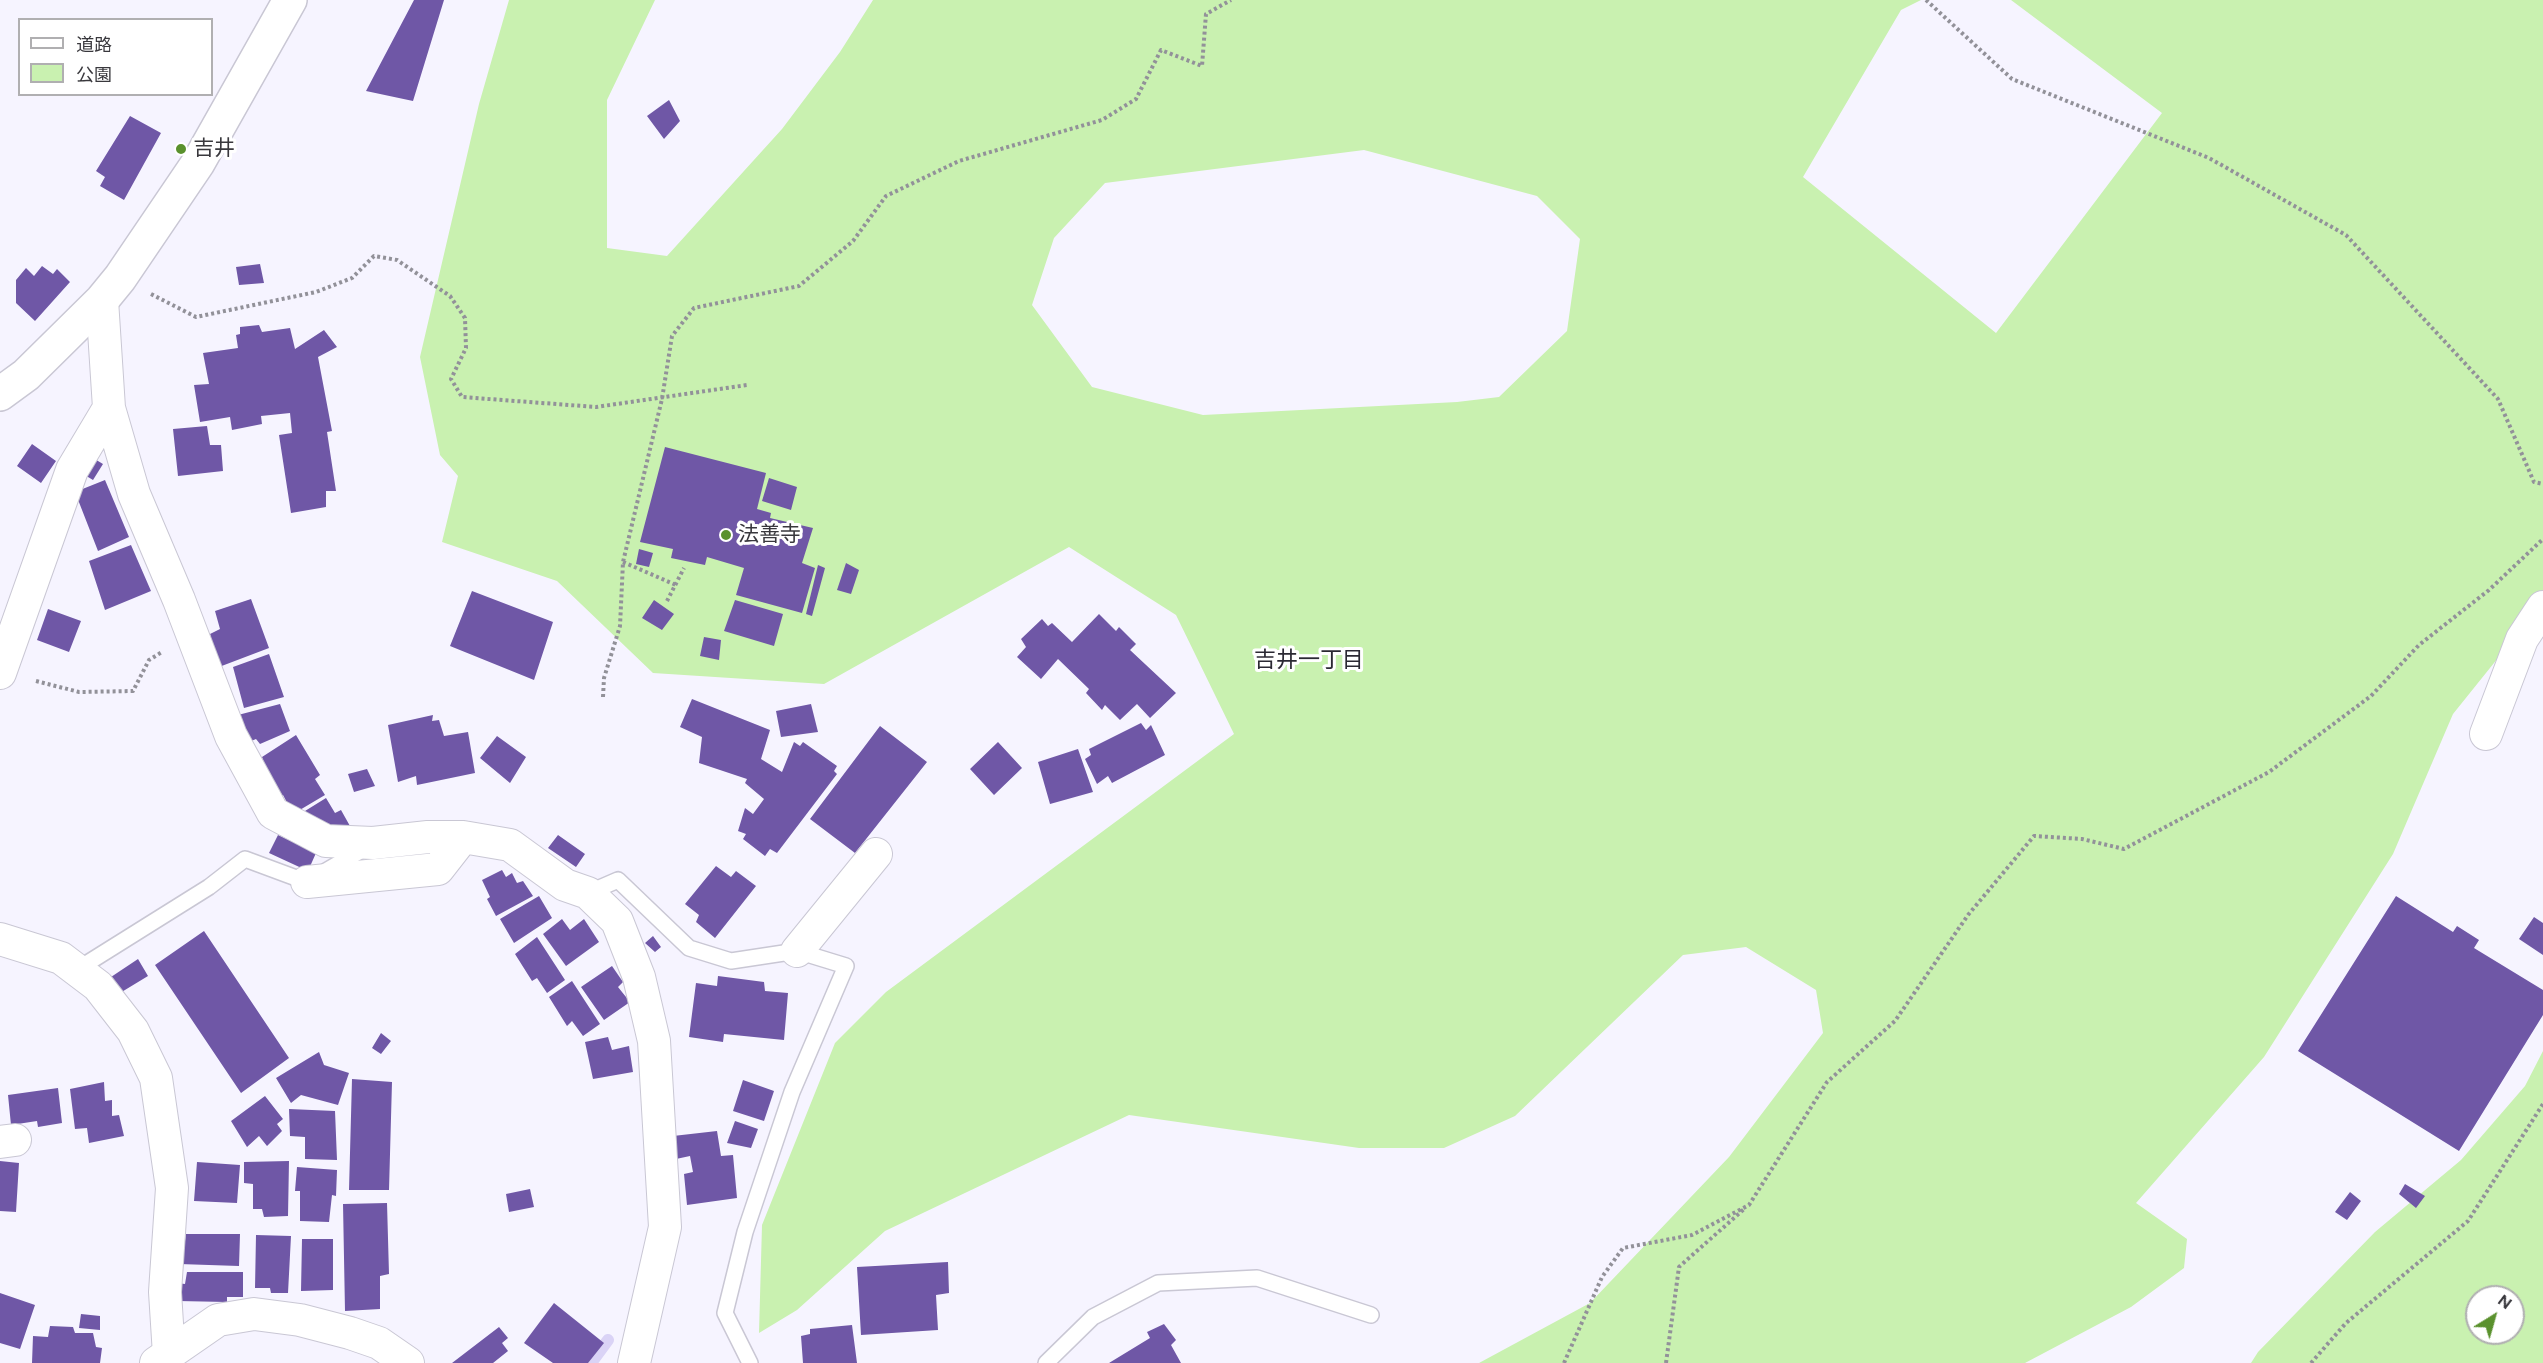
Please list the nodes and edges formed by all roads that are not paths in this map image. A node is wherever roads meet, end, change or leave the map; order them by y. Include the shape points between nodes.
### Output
1 (290, 0) edge
2 (111, 289) junction
3 (0, 394) edge
4 (109, 408) junction
5 (2543, 607) edge
6 (0, 673) edge
7 (2486, 734) dead end
8 (463, 837) junction
9 (374, 843) junction
10 (876, 854) dead end
11 (308, 882) junction
12 (588, 893) junction
13 (0, 939) edge
14 (797, 951) junction
15 (78, 969) junction
16 (1371, 1315) dead end
17 (162, 1359) edge
18 (408, 1363) edge
19 (634, 1363) edge
20 (750, 1363) edge
21 (1046, 1363) edge

1 - 2 street via 198,163
2 - 3 street via 26,375
2 - 4 street
4 - 6 street via 72,470
4 - 9 street via 134,494 231,736 273,813 326,841
5 - 7 street via 2522,639
8 - 9 street
8 - 11 street via 438,869
8 - 12 street via 510,845 565,885
9 - 11 lane
10 - 14 street
11 - 15 lane via 245,859 209,887
12 - 14 lane via 618,880 689,948 731,961
12 - 19 street via 617,921 639,977 654,1041 665,1227
13 - 15 street via 61,958
14 - 20 lane via 846,966 792,1092 745,1232 728,1302 726,1313
15 - 17 street via 98,986 133,1031 156,1078 172,1188
16 - 21 lane via 1257,1278 1158,1283 1093,1317
17 - 18 street via 218,1320 254,1314 300,1320 379,1342

